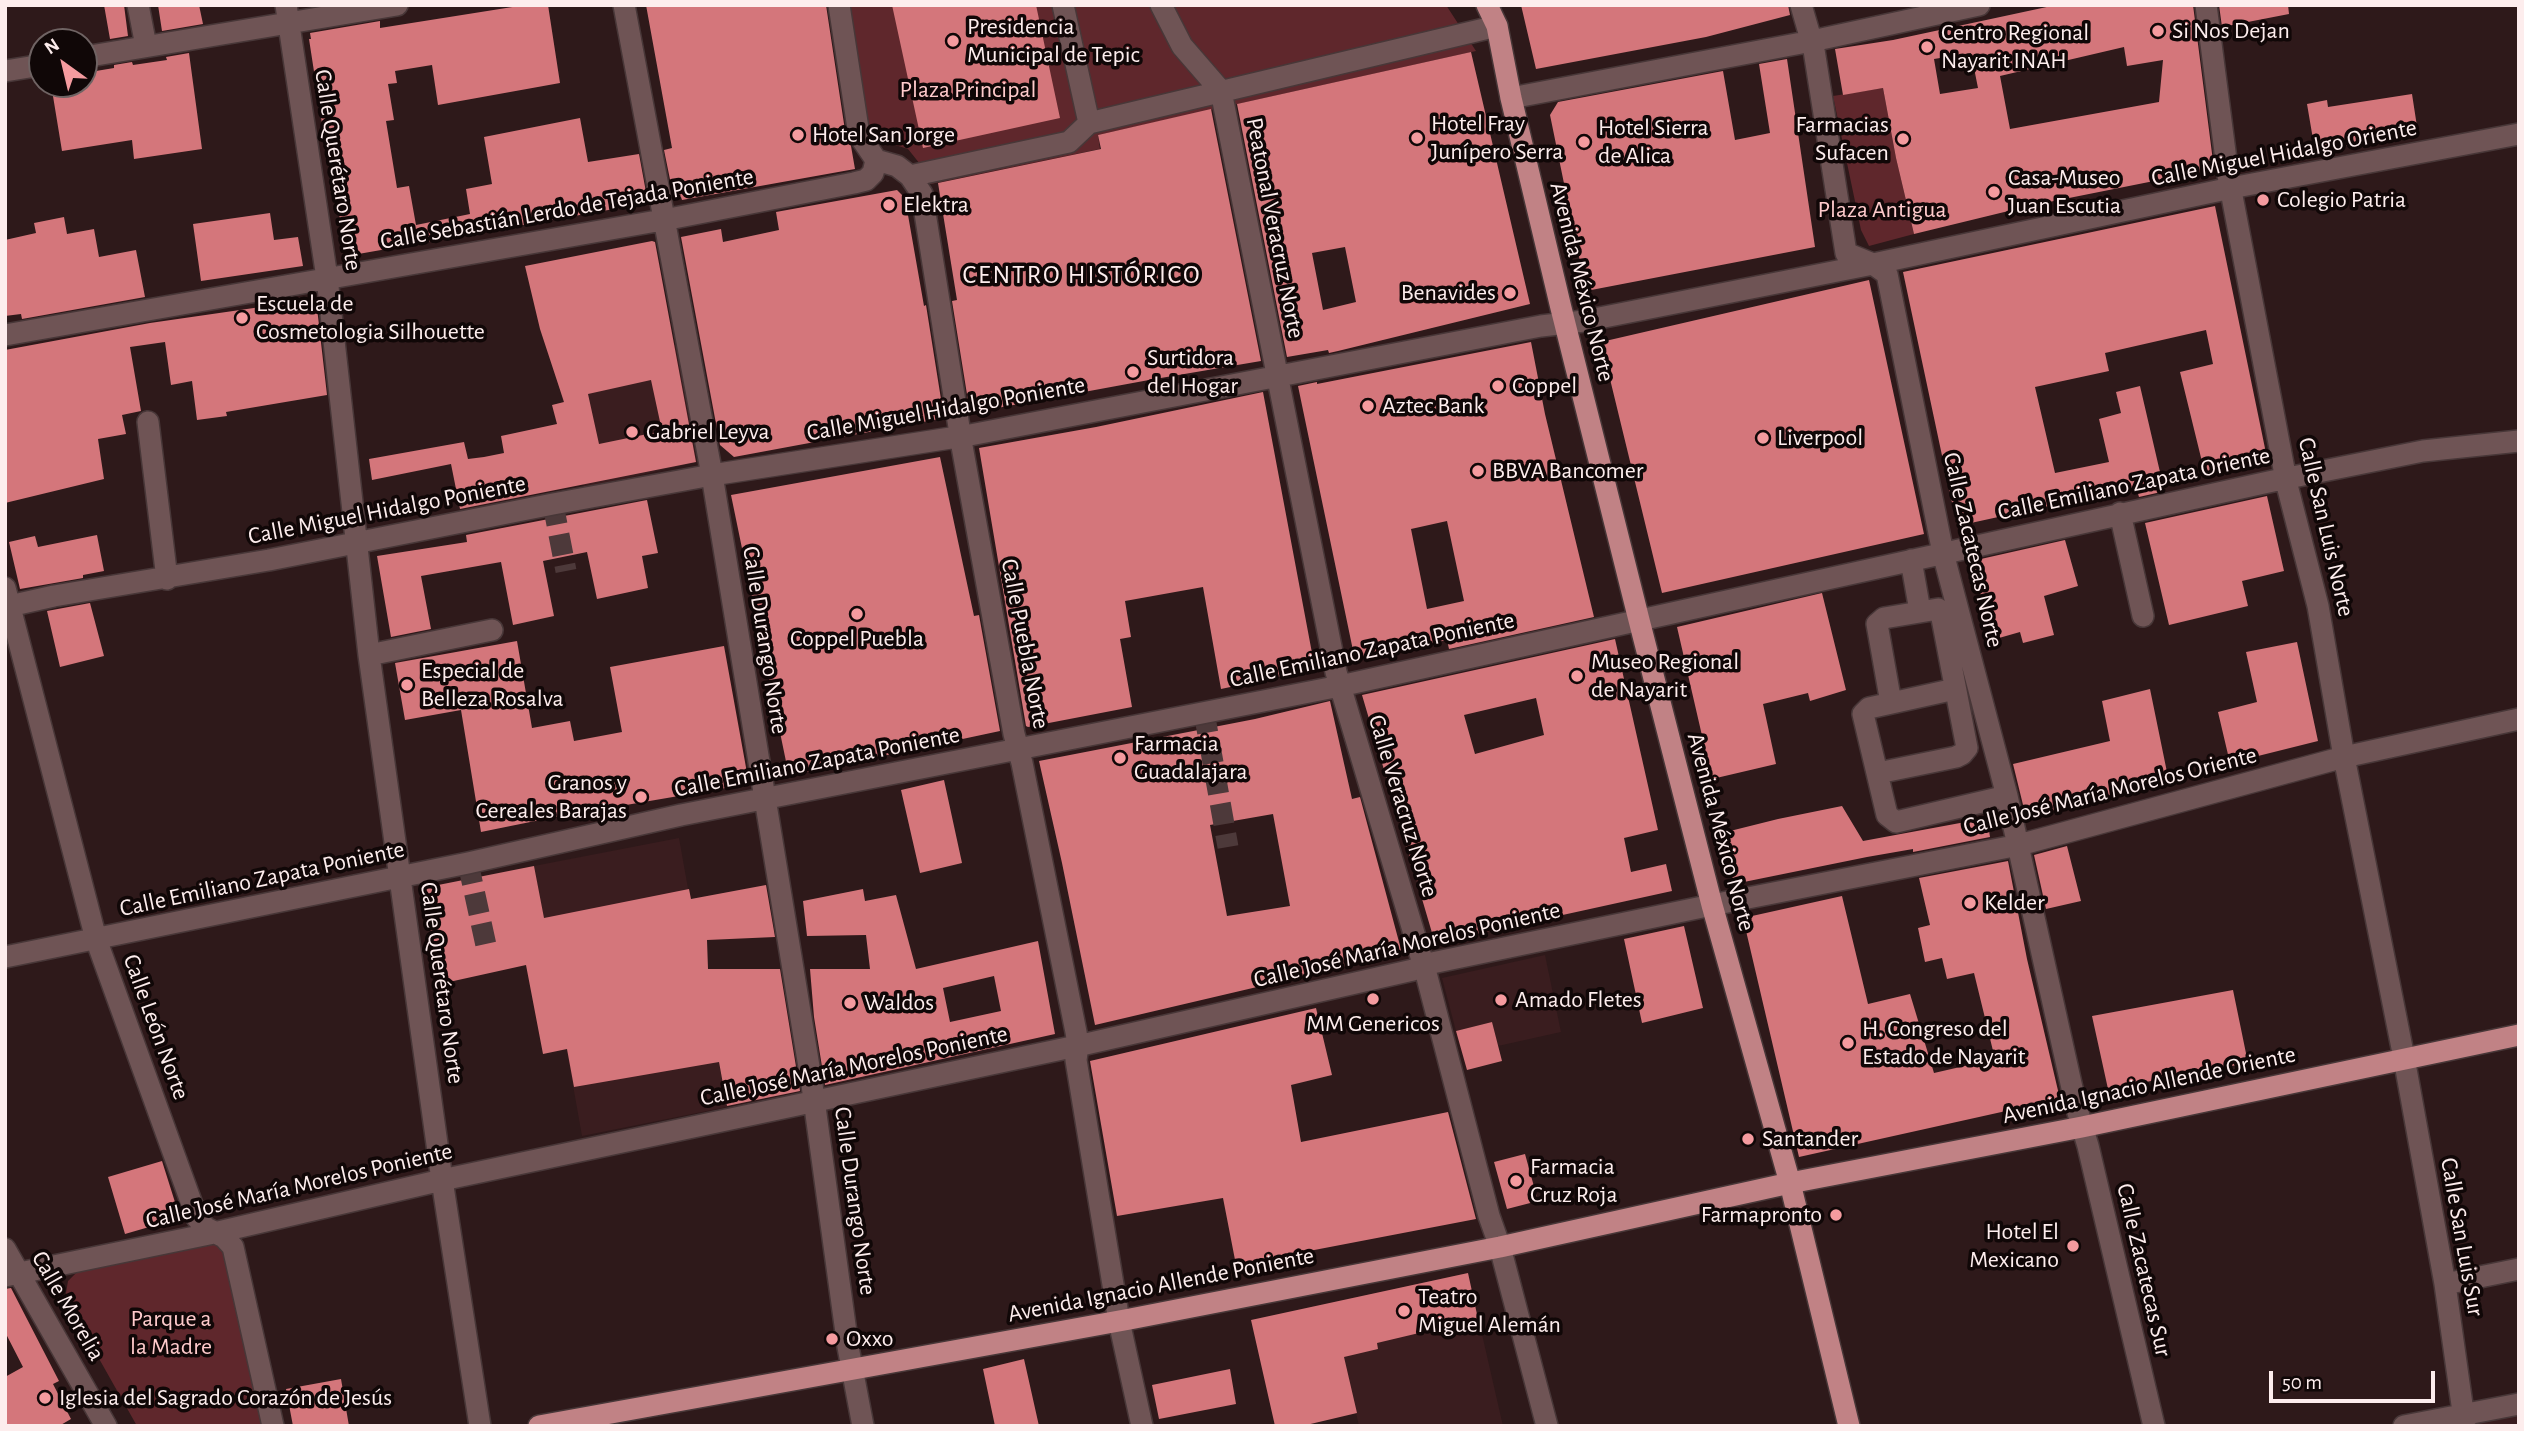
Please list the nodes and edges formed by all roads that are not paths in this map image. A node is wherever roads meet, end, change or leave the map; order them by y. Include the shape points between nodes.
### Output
1 (138, 5) edge
2 (397, 5) edge
3 (624, 5) edge
4 (839, 5) edge
5 (1063, 5) edge
6 (1152, 5) edge
7 (1159, 5) edge
8 (1487, 5) edge
9 (1801, 5) edge
10 (1979, 5) edge
11 (2206, 5) edge
12 (287, 14) edge
13 (1497, 26) junction
14 (1812, 41) junction
15 (146, 46) junction
16 (98, 55) edge
17 (28, 67) edge
18 (5, 71) edge
19 (1222, 91) junction
20 (1511, 98) junction
21 (1089, 123) junction
22 (2519, 134) edge
23 (876, 160) junction
24 (910, 176) junction
25 (2231, 188) junction
26 (665, 219) junction
27 (1873, 264) junction
28 (327, 278) junction
29 (1565, 324) junction
30 (5, 335) edge
31 (1277, 376) junction
32 (148, 422) dead end
33 (961, 436) junction
34 (2519, 441) edge
35 (712, 475) junction
36 (2286, 478) junction
37 (2120, 513) junction
38 (357, 543) junction
39 (1942, 553) junction
40 (1910, 560) junction
41 (167, 579) junction
42 (7, 600) edge
43 (1920, 611) junction
44 (2144, 616) dead end
45 (1639, 620) junction
46 (492, 630) dead end
47 (369, 655) junction
48 (1340, 686) junction
49 (1955, 689) junction
50 (1891, 703) junction
51 (2519, 719) edge
52 (1018, 747) junction
53 (2344, 757) junction
54 (1878, 774) junction
55 (2007, 796) junction
56 (764, 799) junction
57 (2018, 845) junction
58 (401, 877) junction
59 (1712, 905) junction
60 (96, 940) junction
61 (5, 957) edge
62 (1424, 966) junction
63 (2519, 1035) edge
64 (1078, 1045) junction
65 (2404, 1058) junction
66 (815, 1102) junction
67 (2082, 1127) junction
68 (442, 1180) junction
69 (1790, 1183) junction
70 (214, 1233) junction
71 (1500, 1247) junction
72 (5, 1249) edge
73 (2519, 1269) edge
74 (12, 1274) edge
75 (2445, 1284) junction
76 (1119, 1321) junction
77 (853, 1369) junction
78 (2519, 1404) edge
79 (2464, 1420) edge
80 (106, 1426) edge
81 (273, 1426) edge
82 (480, 1426) edge
83 (539, 1426) edge
84 (863, 1426) edge
85 (1142, 1426) edge
86 (1548, 1426) edge
87 (1849, 1426) edge
88 (2154, 1426) edge
89 (2404, 1426) edge

1 - 15 street
2 - 12 street
3 - 26 street, Calle Durango Norte
4 - 23 street via 859,135
5 - 21 street
6 - 7 street
7 - 19 street via 1182,46
8 - 13 main road, Avenida México Norte
9 - 14 street, Calle Zacatecas Norte
10 - 14 street
11 - 25 street, Calle San Luis Norte
12 - 15 street
12 - 28 street, Calle Querétaro Norte
13 - 19 street
13 - 20 main road, Avenida México Norte
14 - 20 street
14 - 27 street, Calle Zacatecas Norte via 1846,253
15 - 16 street
17 - 18 street
19 - 21 street
19 - 31 street, Peatonal Veracruz Norte
20 - 29 main road, Avenida México Norte
21 - 24 street via 1069,142
22 - 25 street, Calle Miguel Hidalgo Oriente
23 - 24 street via 897,166
23 - 26 street, Calle Sebastián Lerdo de Tejada Poniente via 866,180
24 - 33 street, Calle Puebla Norte via 922,194
25 - 27 street, Calle Miguel Hidalgo Oriente
25 - 36 street, Calle San Luis Norte
26 - 28 street, Calle Sebastián Lerdo de Tejada Poniente
26 - 35 street, Calle Durango Norte
27 - 29 street, Calle Miguel Hidalgo Oriente
27 - 39 street, Calle Zacatecas Norte via 1888,274
28 - 30 street, Calle Sebastián Lerdo de Tejada Poniente
28 - 38 street, Calle Querétaro Norte
29 - 31 street, Calle Miguel Hidalgo Poniente
29 - 45 main road, Avenida México Norte
31 - 33 street, Calle Miguel Hidalgo Poniente
31 - 48 street, Calle Veracruz Norte
32 - 41 street
33 - 35 street, Calle Miguel Hidalgo Poniente
33 - 52 street, Calle Puebla Norte
34 - 36 street, Calle Emiliano Zapata Oriente via 2423,451
35 - 38 street, Calle Miguel Hidalgo Poniente
35 - 56 street, Calle Durango Norte
36 - 37 street, Calle Emiliano Zapata Oriente
36 - 53 street, Calle San Luis Norte via 2318,606
37 - 39 street, Calle Emiliano Zapata Oriente
37 - 44 street
38 - 41 street, Calle Miguel Hidalgo Poniente
38 - 47 street, Calle Querétaro Norte
39 - 40 street, Calle Emiliano Zapata Oriente
39 - 55 street, Calle Zacatecas Norte
40 - 43 street
40 - 45 street, Calle Emiliano Zapata Oriente
41 - 42 street, Calle Miguel Hidalgo Poniente
42 - 60 street, Calle León Norte
43 - 49 street via 1933,608 1941,613
43 - 50 street via 1884,618 1878,624
45 - 48 street, Calle Emiliano Zapata Poniente
45 - 59 main road, Avenida México Norte
46 - 47 street
47 - 58 street, Calle Querétaro Norte
48 - 52 street, Calle Emiliano Zapata Poniente
48 - 62 street, Calle Veracruz Norte
49 - 50 street
49 - 54 street via 1967,748 1962,754
50 - 54 street via 1869,708 1863,715
51 - 53 street, Calle José María Morelos Oriente
52 - 56 street, Calle Emiliano Zapata Poniente
52 - 64 street, Calle Puebla Norte
53 - 57 street, Calle José María Morelos Oriente
53 - 65 street, Calle San Luis Norte
54 - 55 street via 1887,814 1896,822
55 - 57 street, Calle Zacatecas Norte
56 - 58 street, Calle Emiliano Zapata Poniente
56 - 66 street, Calle Durango Norte
57 - 59 street, Calle José María Morelos Oriente
57 - 67 street, Calle Zacatecas Norte
58 - 60 street, Calle Emiliano Zapata Poniente
58 - 68 street, Calle Querétaro Norte
59 - 62 street, Calle José María Morelos Poniente
59 - 69 main road, Avenida México Norte
60 - 61 street, Calle Emiliano Zapata Poniente
60 - 70 street, Calle León Norte via 197,1218
62 - 64 street, Calle José María Morelos Poniente
62 - 71 street, Calle Veracruz Norte
63 - 65 main road, Avenida Ignacio Allende Oriente
64 - 66 street, Calle José María Morelos Poniente
64 - 76 street, Calle Puebla Norte via 1076,1060
65 - 67 main road, Avenida Ignacio Allende Oriente
65 - 75 street, Calle San Luis Sur
66 - 68 street, Calle José María Morelos Poniente
66 - 77 street, Calle Durango Norte
67 - 69 main road, Avenida Ignacio Allende Oriente
67 - 88 street, Calle Zacatecas Sur
68 - 70 street, Calle José María Morelos Poniente
68 - 82 street, Calle Querétaro Norte
69 - 71 main road, Avenida Ignacio Allende Poniente
69 - 87 main road, Avenida México Norte
70 - 74 street, Calle José María Morelos Poniente
70 - 81 street, Calle León Norte via 233,1247
71 - 76 main road, Avenida Ignacio Allende Poniente
71 - 86 street, Calle Veracruz Norte
72 - 74 street, Calle Morelia
73 - 75 street
74 - 80 street, Calle Morelia
75 - 79 street, Calle San Luis Sur
76 - 77 main road, Avenida Ignacio Allende Poniente
76 - 85 street, Calle Puebla Norte
77 - 83 main road, Avenida Ignacio Allende Poniente
77 - 84 street, Calle Durango Norte
78 - 79 street
79 - 89 street

